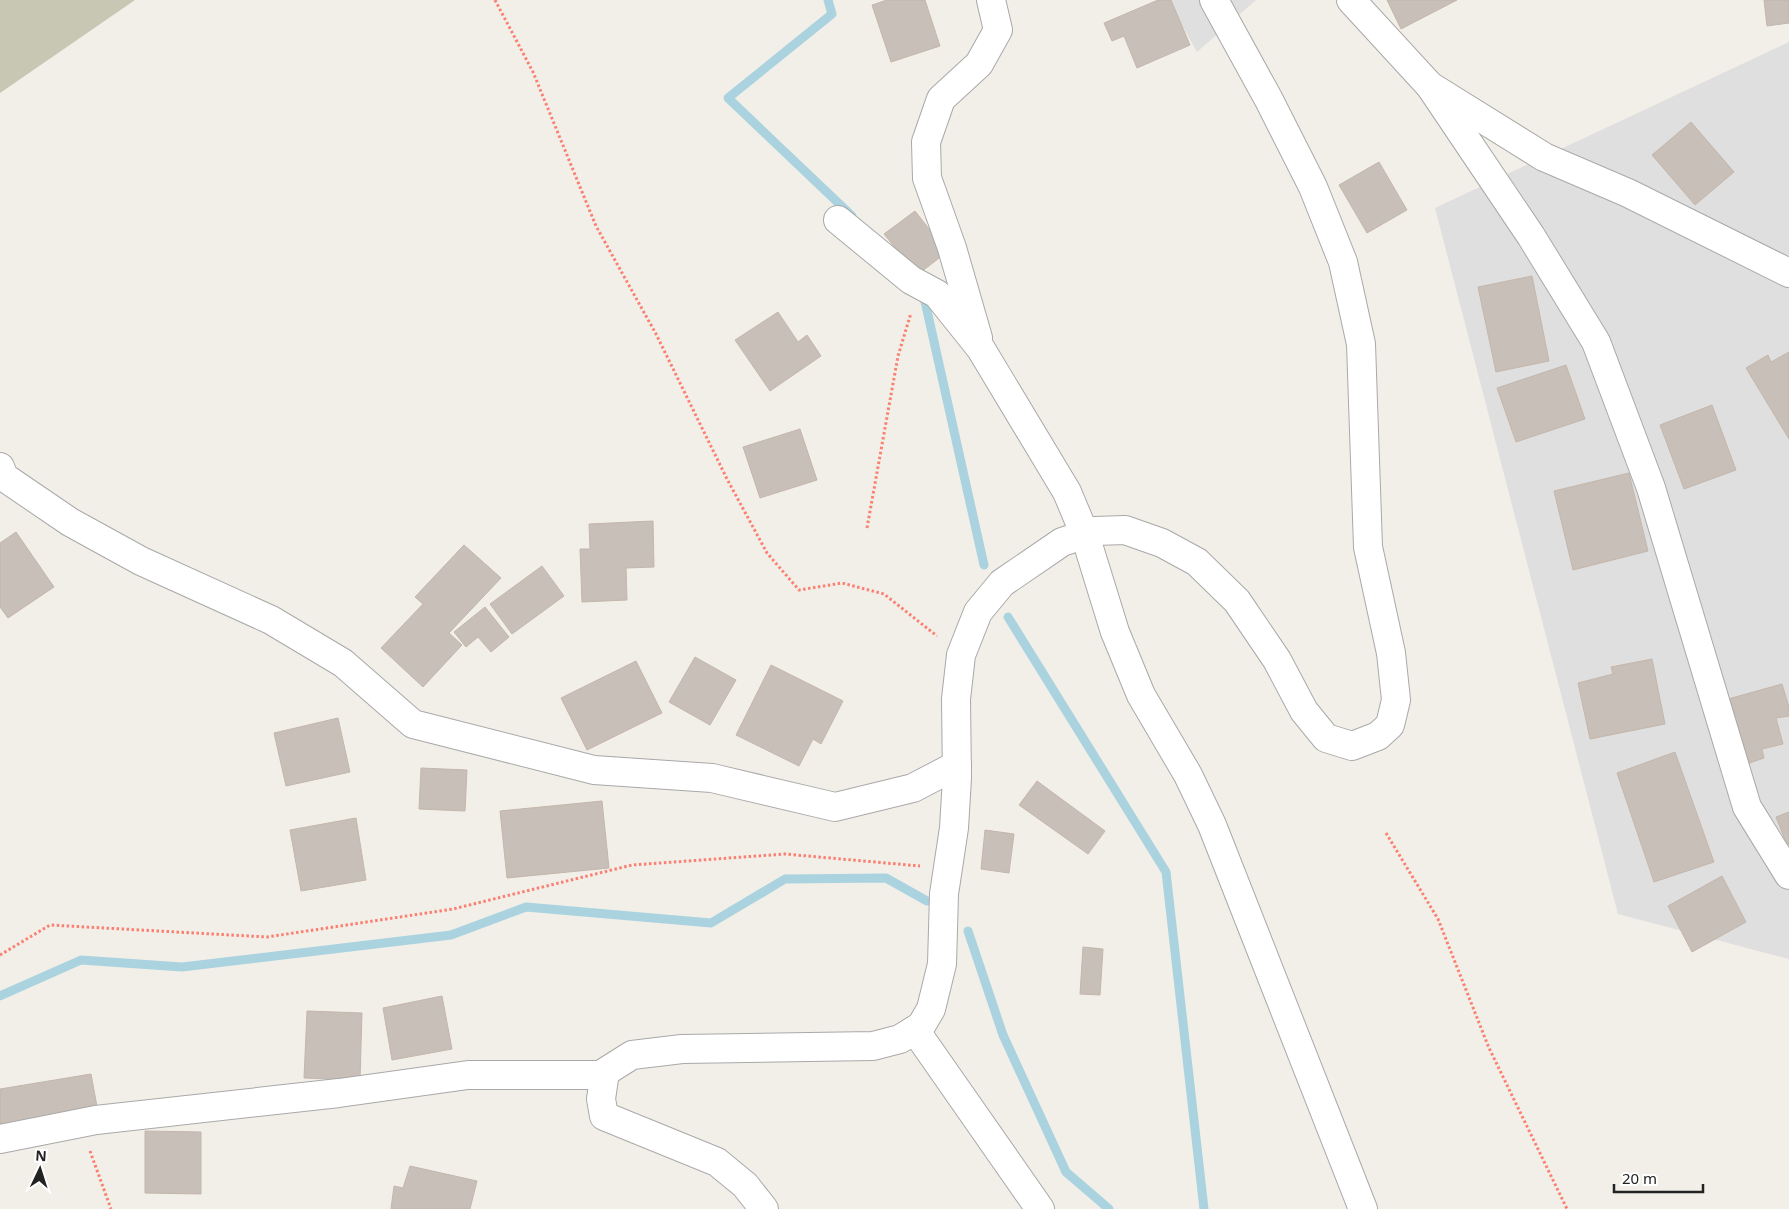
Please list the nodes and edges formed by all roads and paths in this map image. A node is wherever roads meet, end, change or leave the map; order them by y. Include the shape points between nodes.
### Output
1 (495, 0) edge
2 (991, 0) edge
3 (1214, 0) edge
4 (1351, 0) edge
5 (1430, 86) junction
6 (838, 220) dead end
7 (1789, 273) edge
8 (910, 280) junction
9 (982, 350) junction
10 (0, 467) edge
11 (867, 528) dead end
12 (1085, 534) junction
13 (961, 655) junction
14 (957, 765) junction
15 (1386, 833) dead end
16 (948, 868) junction
17 (1789, 875) edge
18 (0, 955) edge
19 (915, 1030) junction
20 (605, 1074) junction
21 (80, 1124) junction
22 (0, 1139) edge
23 (111, 1209) edge
24 (764, 1209) edge
25 (1040, 1209) edge
26 (1363, 1209) edge
27 (1567, 1209) edge

1 - 13 path via 533,72 596,226 656,334 767,553 799,590 842,583 884,594
2 - 9 street via 998,30 979,64 941,99 926,142 927,178
3 - 12 street via 1313,186 1343,262 1361,344 1368,547 1391,653 1396,700 1390,725 1378,736 1352,746 1326,738 1304,711 1277,660 1237,602 1197,562 1162,543 1125,530
4 - 5 street
5 - 7 street via 1544,157 1628,193
5 - 17 street via 1596,342 1651,488 1746,807
6 - 8 street
8 - 9 street via 937,294
8 - 11 path via 912,310 898,356
9 - 12 street via 1067,492
10 - 14 street via 4,477 70,522 141,561 271,620 343,663 413,724 594,770 712,778 835,808 913,788
12 - 13 street via 1062,542 1002,583 978,612
12 - 26 street via 1116,632 1138,686 1212,824
13 - 14 street via 956,699
14 - 16 street
15 - 27 path via 1438,919 1489,1048
16 - 18 path via 784,854 632,865 453,909 266,937 50,924
16 - 19 street via 942,964 931,1009
19 - 20 street via 900,1039 873,1046 682,1050 632,1055
19 - 25 street
20 - 21 street via 468,1075
20 - 24 street via 601,1099 604,1116 717,1162 746,1185
21 - 22 street
21 - 23 path

